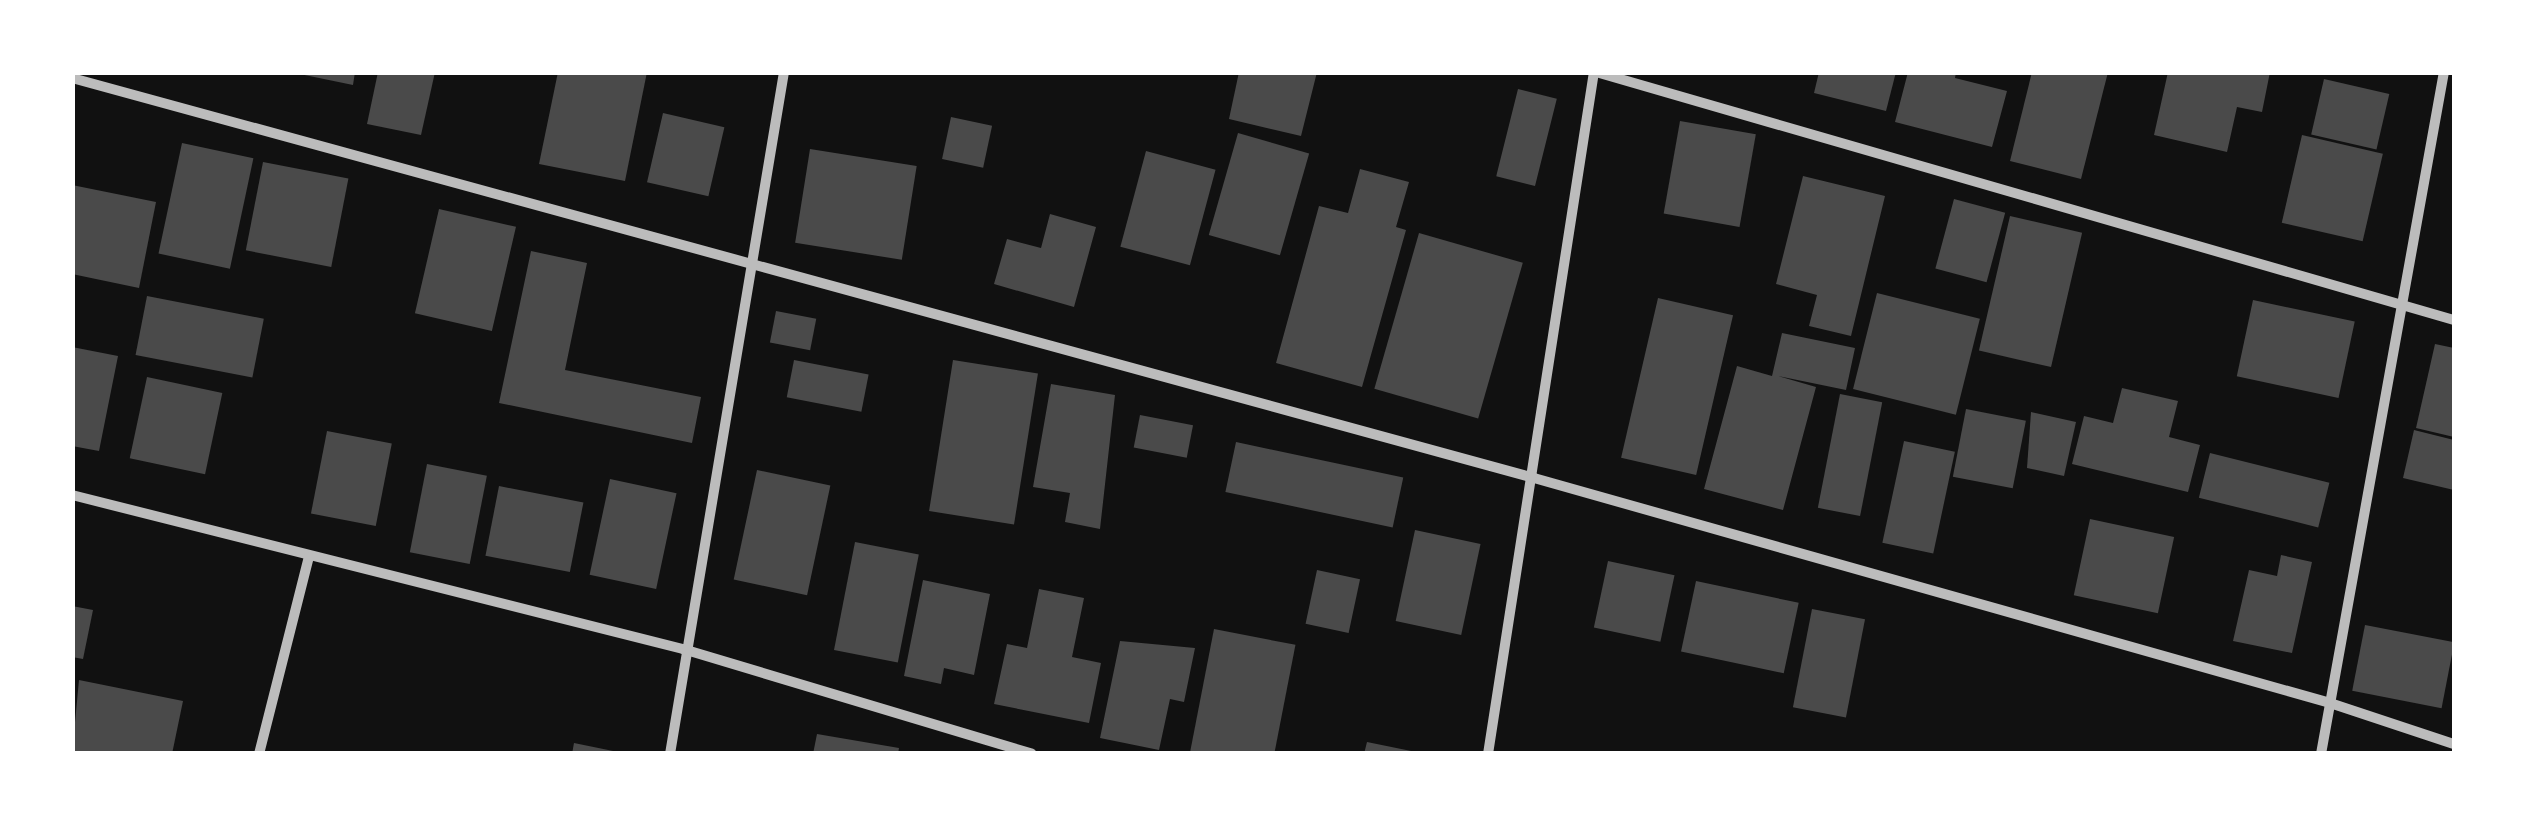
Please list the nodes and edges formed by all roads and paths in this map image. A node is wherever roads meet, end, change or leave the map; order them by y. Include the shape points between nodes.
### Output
1 (784, 72) edge
2 (1595, 72) edge
3 (2444, 72) edge
4 (72, 78) edge
5 (754, 266) junction
6 (2403, 303) junction
7 (2454, 320) edge
8 (1534, 478) junction
9 (72, 494) edge
10 (310, 556) junction
11 (683, 649) junction
12 (2330, 703) junction
13 (2454, 744) edge
14 (259, 754) edge
15 (670, 754) edge
16 (1032, 754) edge
17 (1488, 754) edge
18 (2320, 754) edge

1 - 5 street
2 - 6 street
2 - 8 street
3 - 6 street
4 - 5 street
5 - 8 street
5 - 11 street
6 - 7 street
6 - 12 street
8 - 12 street
8 - 17 street
9 - 10 street
10 - 11 street
10 - 14 street
11 - 15 street
11 - 16 street
12 - 13 street
12 - 18 street

